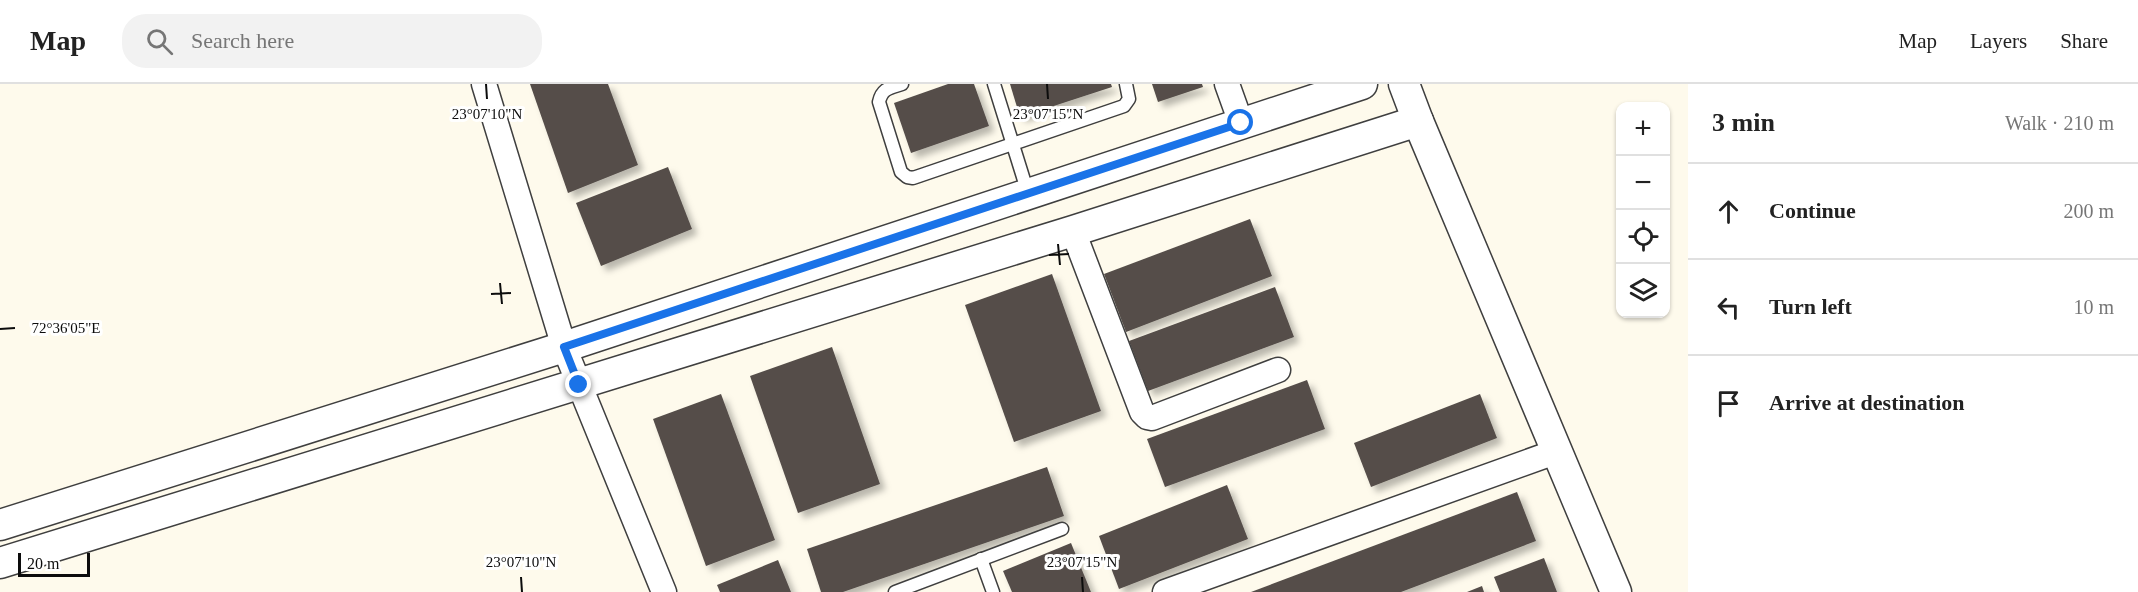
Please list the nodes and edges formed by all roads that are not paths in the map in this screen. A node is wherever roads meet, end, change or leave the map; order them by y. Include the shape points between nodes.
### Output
1 (484, 84) edge
2 (902, 84) edge
3 (994, 84) edge
4 (1126, 84) edge
5 (1227, 84) edge
6 (1362, 84) edge
7 (1404, 84) edge
8 (1418, 121) junction
9 (1241, 123) junction
10 (1013, 145) junction
11 (1028, 193) junction
12 (1072, 231) junction
13 (564, 347) junction
14 (1278, 370) dead end
15 (579, 385) junction
16 (1558, 451) junction
17 (0, 525) edge
18 (1062, 529) dead end
19 (981, 559) junction
20 (0, 563) edge
21 (663, 592) edge
22 (895, 592) edge
23 (993, 592) edge
24 (1165, 592) edge
25 (1616, 592) edge

1 - 13 street
2 - 10 lane via 885,89 879,102 901,172 907,177
3 - 10 lane
4 - 10 lane via 1129,99 1124,106
5 - 9 street
6 - 9 street
7 - 8 street
8 - 12 street
8 - 16 street
9 - 11 street
10 - 11 lane
11 - 13 street
12 - 14 street via 1147,417
12 - 15 street
13 - 15 street
13 - 17 street
15 - 20 street
15 - 21 street
16 - 24 street
16 - 25 street
18 - 19 lane
19 - 22 lane
19 - 23 lane

